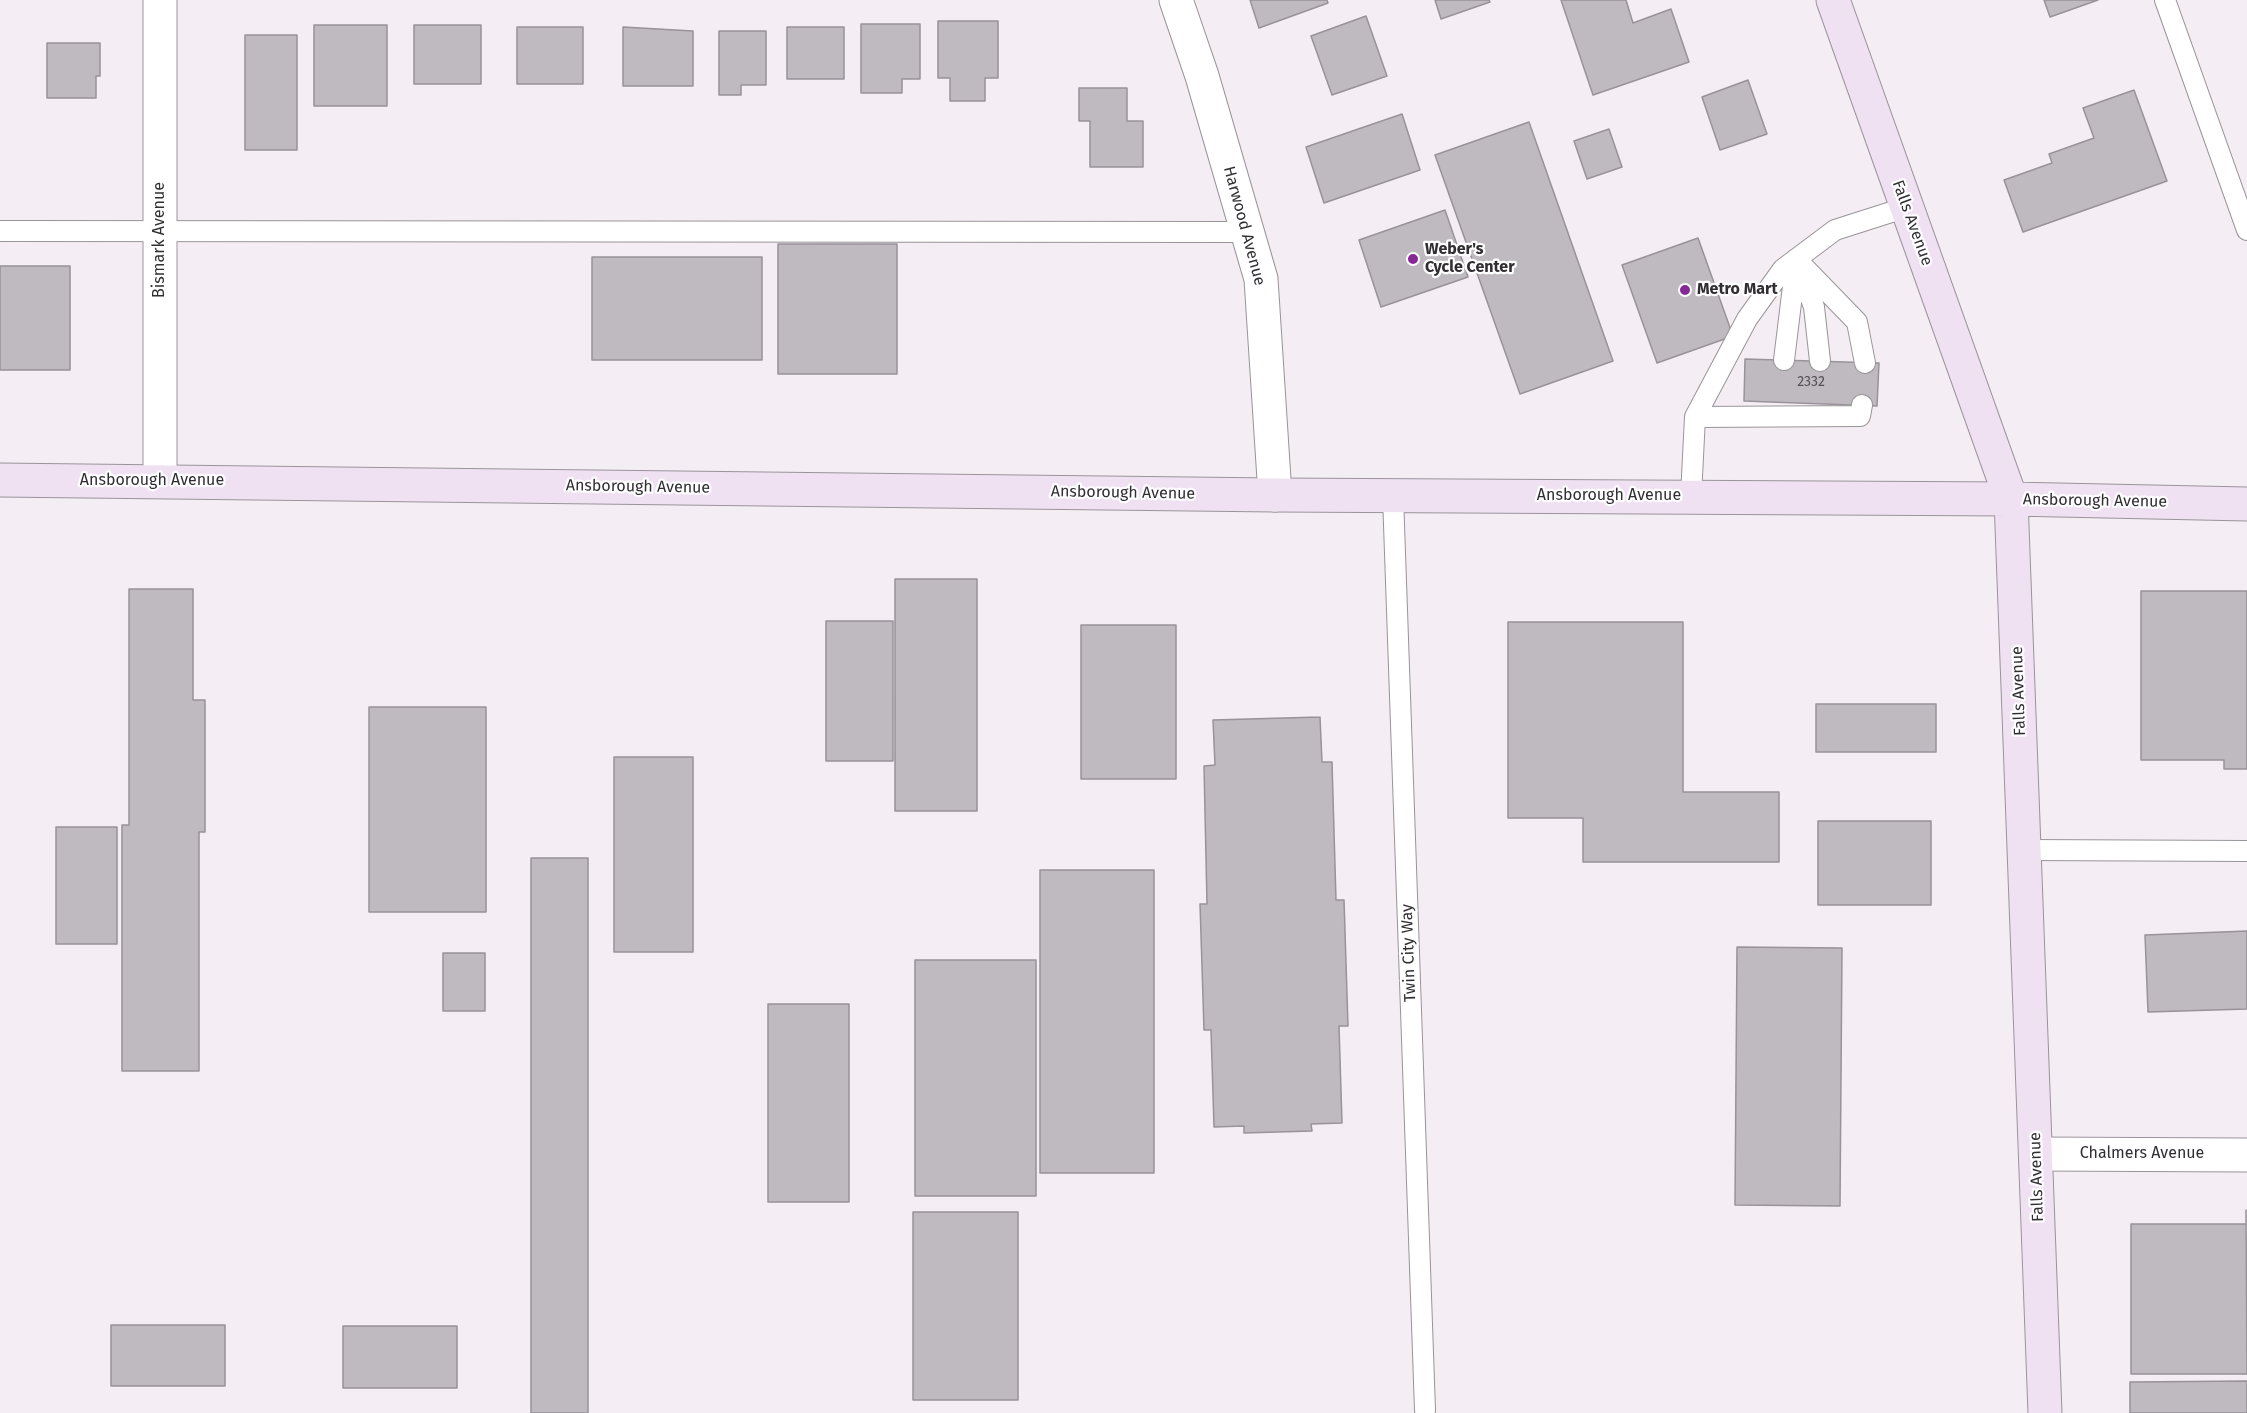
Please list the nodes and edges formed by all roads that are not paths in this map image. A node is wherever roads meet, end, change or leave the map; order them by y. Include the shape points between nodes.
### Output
1 (160, 0) edge
2 (1176, 0) edge
3 (1833, 0) edge
4 (2165, 0) edge
5 (1907, 207) junction
6 (2247, 230) edge
7 (0, 231) edge
8 (160, 231) junction
9 (1247, 232) junction
10 (1796, 259) junction
11 (1784, 360) dead end
12 (1820, 361) dead end
13 (1865, 363) dead end
14 (1862, 405) dead end
15 (1695, 417) junction
16 (0, 480) edge
17 (160, 480) junction
18 (1275, 495) junction
19 (1393, 496) junction
20 (1691, 496) junction
21 (2011, 499) junction
22 (2247, 504) edge
23 (2025, 850) junction
24 (2247, 851) edge
25 (2037, 1154) junction
26 (2247, 1155) edge
27 (1425, 1410) dead end
28 (2045, 1413) edge

1 - 8 street, Bismark Avenue
2 - 9 street, Harwood Avenue
3 - 5 main road, Falls Avenue
4 - 6 lane
5 - 10 lane via 1835,230
5 - 21 main road, Falls Avenue
7 - 8 lane
8 - 9 lane
8 - 17 street, Bismark Avenue
9 - 18 street, Harwood Avenue via 1261,279
10 - 11 lane
10 - 12 lane via 1814,307
10 - 13 lane via 1857,322
10 - 15 lane via 1783,269 1747,319
14 - 15 lane via 1860,416 1781,410
15 - 20 lane
16 - 17 main road, Ansborough Avenue
17 - 18 main road, Ansborough Avenue
18 - 19 main road, Ansborough Avenue
19 - 20 main road, Ansborough Avenue
19 - 27 lane, Twin City Way
20 - 21 main road, Ansborough Avenue
21 - 22 main road, Ansborough Avenue
21 - 23 main road, Falls Avenue
23 - 24 lane
23 - 25 main road, Falls Avenue
25 - 26 street, Chalmers Avenue
25 - 28 main road, Falls Avenue

